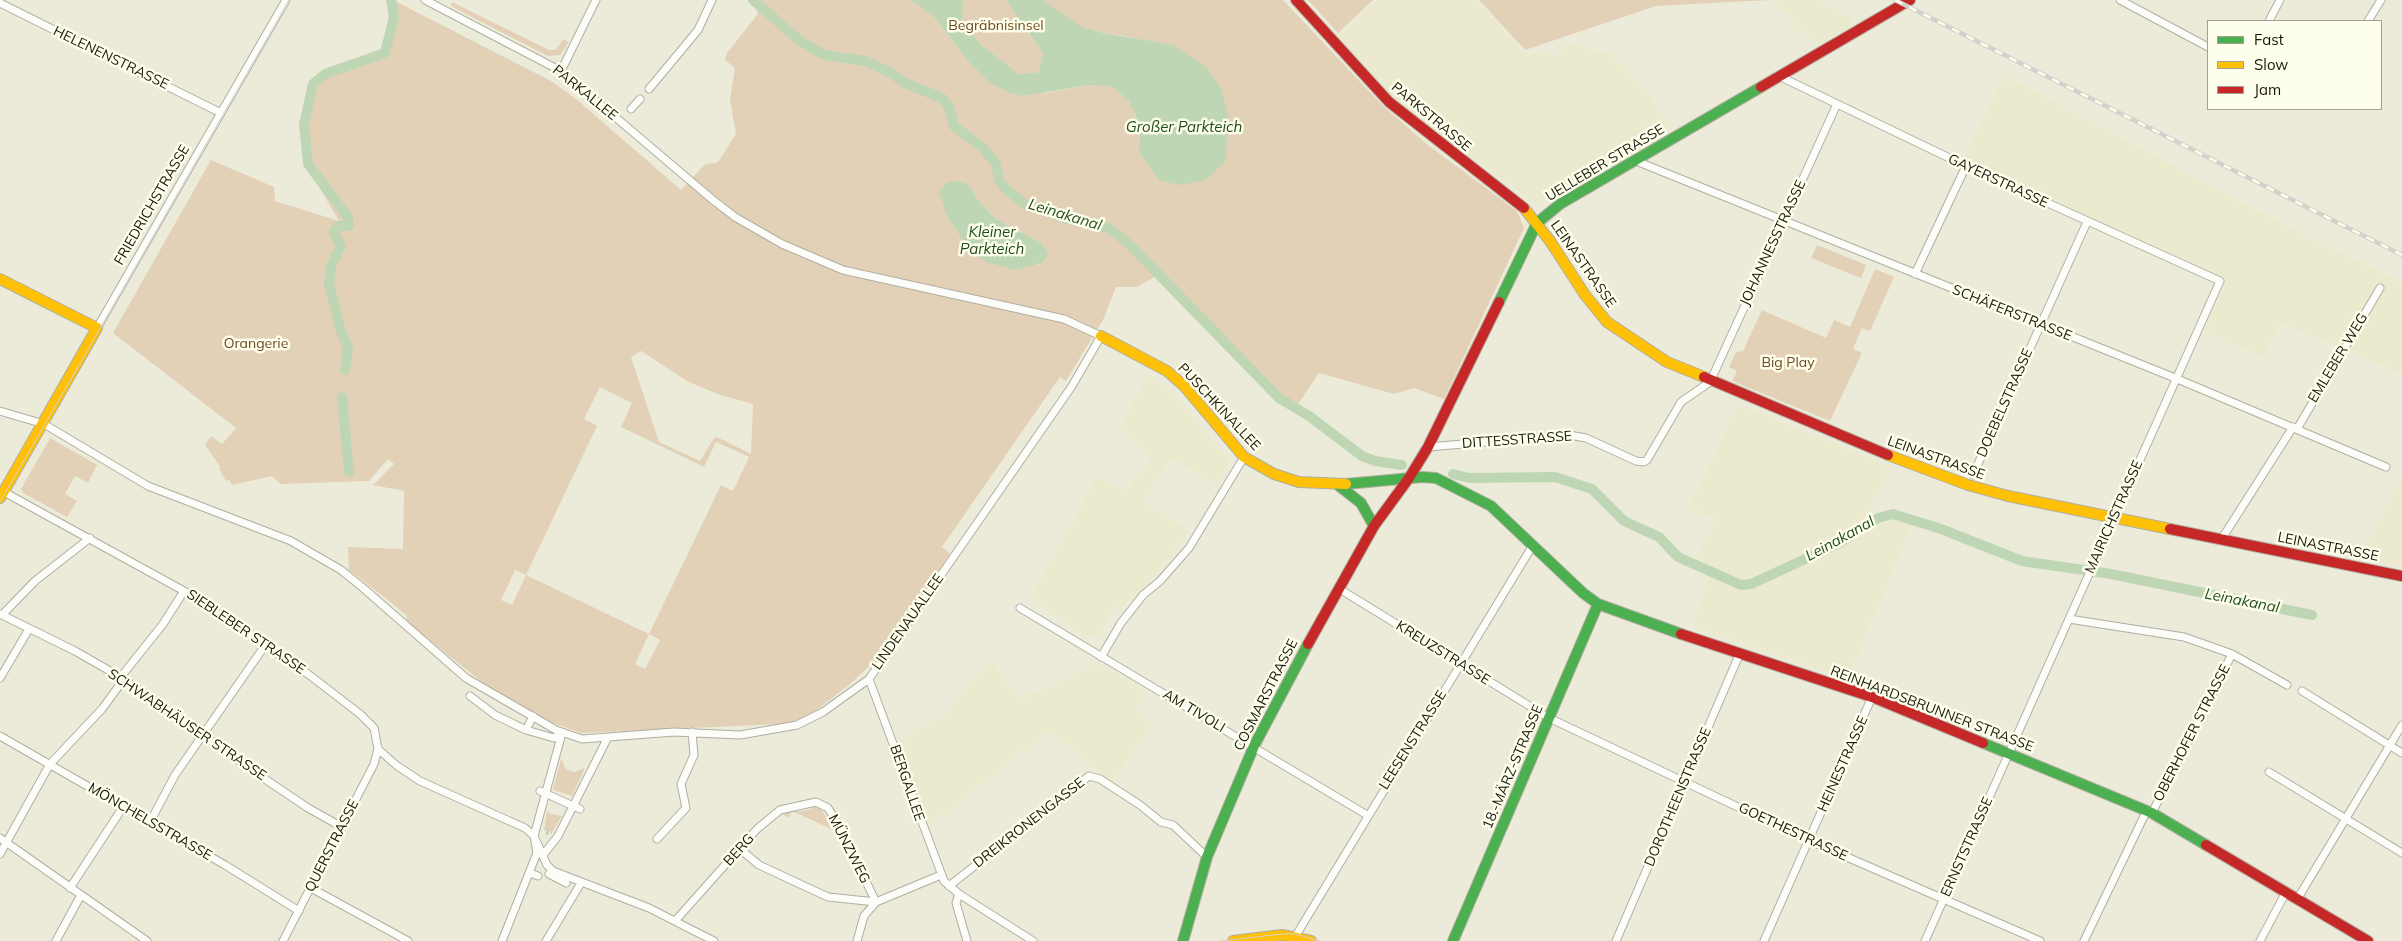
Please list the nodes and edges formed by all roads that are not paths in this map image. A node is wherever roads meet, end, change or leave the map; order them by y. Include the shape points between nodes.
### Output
1 (286, 0) edge
2 (425, 0) edge
3 (596, 0) edge
4 (712, 0) edge
5 (1296, 0) edge
6 (1910, 0) edge
7 (2120, 0) edge
8 (2280, 0) edge
9 (2381, 0) edge
10 (0, 3) edge
11 (2270, 20) edge
12 (2369, 20) edge
13 (2207, 46) edge
14 (560, 71) junction
15 (1779, 76) junction
16 (649, 89) dead end
17 (640, 99) dead end
18 (1837, 104) junction
19 (631, 109) dead end
20 (221, 113) junction
21 (1638, 159) junction
22 (1966, 166) junction
23 (1784, 221) junction
24 (2087, 222) junction
25 (1537, 223) junction
26 (841, 270) joint
27 (1915, 274) junction
28 (0, 279) edge
29 (2220, 281) joint
30 (2380, 288) dead end
31 (2040, 325) junction
32 (97, 328) junction
33 (1102, 336) junction
34 (2175, 378) junction
35 (1710, 382) junction
36 (0, 411) edge
37 (42, 423) junction
38 (2295, 428) junction
39 (1428, 448) junction
40 (1244, 457) junction
41 (2386, 467) dead end
42 (1973, 475) dead end
43 (1409, 478) junction
44 (1338, 485) junction
45 (2, 495) edge
46 (2113, 517) junction
47 (1374, 526) junction
48 (90, 538) junction
49 (2221, 540) junction
50 (1533, 545) junction
51 (2400, 576) edge
52 (1338, 588) junction
53 (184, 591) junction
54 (1598, 604) junction
55 (1020, 608) dead end
56 (1, 614) edge
57 (2069, 619) junction
58 (29, 629) junction
59 (266, 644) junction
60 (1740, 653) junction
61 (2232, 654) junction
62 (1102, 656) junction
63 (1460, 664) junction
64 (0, 678) edge
65 (122, 678) junction
66 (869, 679) junction
67 (2287, 685) dead end
68 (2302, 691) dead end
69 (470, 696) dead end
70 (1872, 697) junction
71 (533, 716) junction
72 (1549, 718) junction
73 (2402, 726) edge
74 (526, 730) junction
75 (692, 732) junction
76 (562, 733) junction
77 (0, 736) edge
78 (204, 736) junction
79 (607, 739) junction
80 (2390, 745) junction
81 (1254, 746) junction
82 (378, 749) junction
83 (2008, 753) junction
84 (2402, 753) edge
85 (50, 764) junction
86 (2268, 772) dead end
87 (1684, 782) junction
88 (543, 792) junction
89 (816, 802) joint
90 (572, 806) junction
91 (123, 807) junction
92 (580, 809) dead end
93 (2150, 811) junction
94 (1367, 815) junction
95 (2346, 818) junction
96 (150, 822) junction
97 (342, 827) junction
98 (533, 832) junction
99 (657, 839) dead end
100 (3, 840) edge
101 (1810, 840) junction
102 (740, 849) junction
103 (542, 853) junction
104 (2402, 853) edge
105 (0, 854) edge
106 (1207, 857) junction
107 (552, 861) dead end
108 (530, 873) junction
109 (549, 874) dead end
110 (940, 875) junction
111 (538, 876) dead end
112 (558, 879) junction
113 (581, 882) junction
114 (566, 883) dead end
115 (949, 886) junction
116 (70, 888) junction
117 (311, 888) junction
118 (2286, 892) junction
119 (959, 894) junction
120 (81, 895) junction
121 (2298, 898) junction
122 (1944, 899) junction
123 (876, 902) junction
124 (299, 911) junction
125 (678, 922) junction
126 (1294, 937) junction
127 (56, 941) edge
128 (147, 941) edge
129 (283, 941) edge
130 (408, 941) edge
131 (503, 941) edge
132 (546, 941) edge
133 (714, 941) edge
134 (857, 941) edge
135 (967, 941) edge
136 (1033, 941) edge
137 (1183, 941) edge
138 (1233, 941) edge
139 (1311, 941) edge
140 (1453, 941) edge
141 (1616, 941) edge
142 (1764, 941) edge
143 (1925, 941) edge
144 (2040, 941) edge
145 (2084, 941) edge
146 (2260, 941) edge
147 (2368, 941) edge

1 - 20 street, FRIEDRICHSTRASSE
2 - 14 street, PARKALLEE
3 - 14 street
4 - 16 street via 689,43
5 - 25 street, PARKSTRASSE via 1389,102 1518,203
6 - 15 street, UELLEBER STRASSE
7 - 13 street
8 - 11 street
9 - 12 street
10 - 20 street, HELENENSTRASSE
14 - 26 street, PARKALLEE via 735,217 774,240
15 - 18 street, GAYERSTRASSE
15 - 21 street, UELLEBER STRASSE
17 - 19 street
18 - 22 street, GAYERSTRASSE
18 - 23 street, JOHANNESSTRASSE
20 - 32 street, FRIEDRICHSTRASSE
21 - 23 street, SCHÄFERSTRASSE via 1641,163
21 - 25 street, UELLEBER STRASSE via 1560,204
22 - 24 street, GAYERSTRASSE
22 - 27 street
23 - 27 street, SCHÄFERSTRASSE
23 - 35 street, JOHANNESSTRASSE
24 - 29 street, GAYERSTRASSE
24 - 31 street, DOEBELSTRASSE
25 - 35 street, LEINASTRASSE via 1607,322 1667,362
25 - 39 street, UELLEBER STRASSE
26 - 33 street, PUSCHKINALLEE via 1064,319
27 - 31 street, SCHÄFERSTRASSE
28 - 32 street
29 - 34 street, MAIRICHSTRASSE
30 - 38 street, EMLEBER WEG
31 - 34 street, SCHÄFERSTRASSE
31 - 42 street, DOEBELSTRASSE
32 - 37 street, FRIEDRICHSTRASSE
33 - 40 street, PUSCHKINALLEE via 1167,371 1184,386
33 - 66 street, LINDENAUALLEE via 1072,386
34 - 38 street, SCHÄFERSTRASSE
34 - 46 street, MAIRICHSTRASSE
35 - 39 street, DITTESSTRASSE via 1681,402 1644,462 1586,438 1569,435
35 - 46 street, LEINASTRASSE via 1953,481 2008,496
36 - 37 street
37 - 45 street, FRIEDRICHSTRASSE
37 - 71 street via 148,486 291,541 341,570 466,678
38 - 41 street, SCHÄFERSTRASSE
38 - 49 street, EMLEBER WEG
39 - 43 street, UELLEBER STRASSE
40 - 44 street, PUSCHKINALLEE via 1284,478
40 - 62 street via 1190,548 1143,595 1121,623
43 - 44 street, PUSCHKINALLEE
43 - 47 street, COSMARSTRASSE
43 - 50 street, REINHARDSBRUNNER STRASSE via 1436,478 1491,506
44 - 47 street via 1361,503
45 - 48 street, SIEBLEBER STRASSE
46 - 49 street, LEINASTRASSE
46 - 57 street, MAIRICHSTRASSE
47 - 52 street, COSMARSTRASSE
48 - 53 street, SIEBLEBER STRASSE
48 - 56 street via 35,581
49 - 51 street, LEINASTRASSE
50 - 54 street, REINHARDSBRUNNER STRASSE
50 - 63 street, LEESENSTRASSE
52 - 63 street, KREUZSTRASSE
52 - 81 street, COSMARSTRASSE
53 - 59 street, SIEBLEBER STRASSE
53 - 65 street
54 - 60 street, REINHARDSBRUNNER STRASSE
54 - 72 street, 18.-MÄRZ-STRASSE
55 - 62 street, AM TIVOLI
56 - 58 street, SCHWABHÄUSER STRASSE
57 - 61 street via 2184,636
57 - 83 street, MAIRICHSTRASSE
58 - 64 street
58 - 65 street, SCHWABHÄUSER STRASSE
59 - 78 street
59 - 82 street, SIEBLEBER STRASSE via 360,714 374,728
60 - 70 street, REINHARDSBRUNNER STRASSE
60 - 87 street, DOROTHEENSTRASSE
61 - 67 street
61 - 93 street, OBERHOFER STRASSE
62 - 81 street, AM TIVOLI
63 - 72 street, KREUZSTRASSE
63 - 94 street, LEESENSTRASSE
65 - 78 street, SCHWABHÄUSER STRASSE
65 - 85 street via 102,709
66 - 75 street, LINDENAUALLEE via 797,726 740,735
66 - 110 street, BERGALLEE
68 - 80 street
69 - 74 street
70 - 83 street, REINHARDSBRUNNER STRASSE
70 - 101 street, HEINESTRASSE
71 - 74 street
71 - 76 street
72 - 87 street, GOETHESTRASSE
72 - 140 street, 18.-MÄRZ-STRASSE
73 - 80 street
74 - 76 street via 554,738
75 - 79 street, LINDENAUALLEE
75 - 99 street via 694,755 681,784 686,808
76 - 79 street, LINDENAUALLEE via 582,739
76 - 88 street
77 - 85 street, MÖNCHELSSTRASSE
78 - 96 street via 175,775
78 - 97 street, SCHWABHÄUSER STRASSE via 308,808
79 - 90 street
80 - 84 street
80 - 95 street
81 - 94 street, AM TIVOLI
81 - 106 street, COSMARSTRASSE
82 - 97 street, QUERSTRASSE via 374,764
82 - 98 street via 420,781
83 - 93 street, REINHARDSBRUNNER STRASSE
83 - 122 street, ERNSTSTRASSE
85 - 91 street, MÖNCHELSSTRASSE
85 - 100 street via 26,808
86 - 95 street
87 - 101 street, GOETHESTRASSE
87 - 141 street, DOROTHEENSTRASSE
88 - 90 street
88 - 98 street
89 - 102 street, BERG via 780,810
89 - 123 street, MÜNZWEG via 828,808 838,824
90 - 92 street
90 - 103 street
91 - 96 street, MÖNCHELSSTRASSE
91 - 116 street
93 - 118 street, REINHARDSBRUNNER STRASSE
93 - 145 street, OBERHOFER STRASSE
94 - 126 street, LEESENSTRASSE
95 - 104 street
95 - 121 street
96 - 124 street, MÖNCHELSSTRASSE
97 - 117 street, QUERSTRASSE
98 - 103 street
100 - 105 street
100 - 116 street
101 - 122 street, GOETHESTRASSE
101 - 142 street, HEINESTRASSE
102 - 123 street via 759,865 828,897
102 - 125 street, BERG
103 - 107 street
103 - 108 street
103 - 112 street
106 - 115 street, DREIKRONENGASSE via 1173,825 1161,822 1100,779 1089,776
106 - 137 street, COSMARSTRASSE
108 - 111 street
108 - 131 street
109 - 112 street
110 - 115 street, BERGALLEE
110 - 123 street
112 - 113 street
112 - 114 street
113 - 125 street
113 - 132 street
115 - 119 street, BERGALLEE
116 - 120 street
117 - 124 street, QUERSTRASSE
117 - 130 street
118 - 121 street, REINHARDSBRUNNER STRASSE
118 - 146 street
119 - 135 street via 956,903
119 - 136 street, BERGALLEE
120 - 127 street
120 - 128 street
121 - 147 street, REINHARDSBRUNNER STRASSE
122 - 143 street, ERNSTSTRASSE
122 - 144 street, GOETHESTRASSE
123 - 134 street via 864,916
124 - 129 street, QUERSTRASSE
125 - 133 street
126 - 138 street via 1267,936
126 - 139 street

